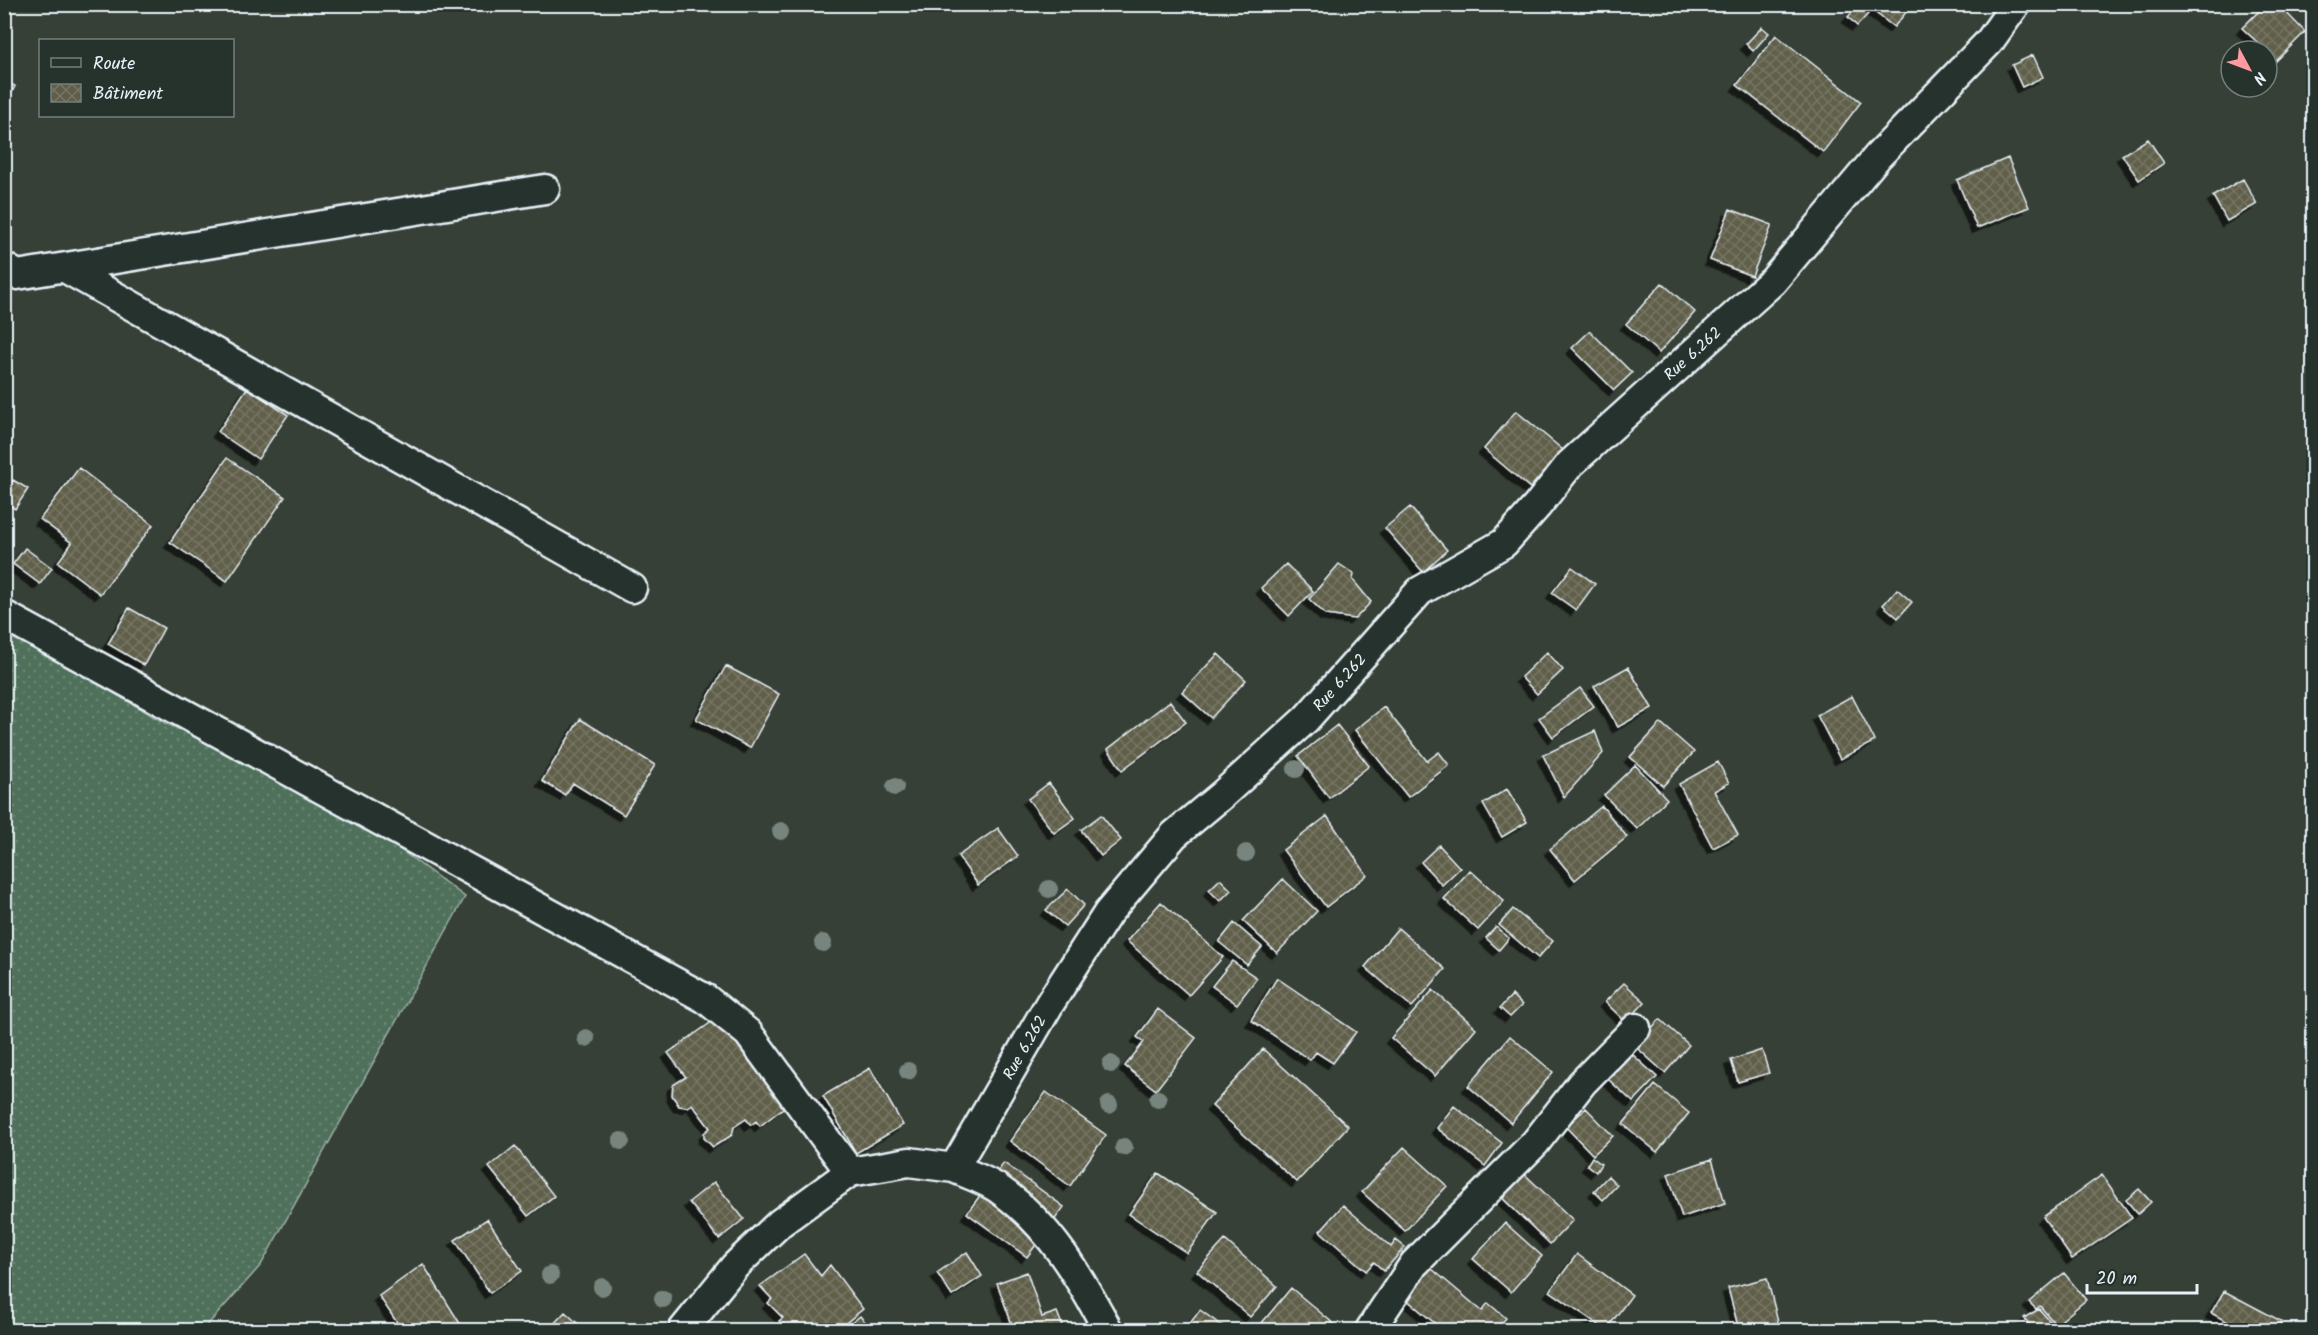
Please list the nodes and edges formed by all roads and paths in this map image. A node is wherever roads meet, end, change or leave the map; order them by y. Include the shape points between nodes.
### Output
1 (2016, 4) edge
2 (545, 189) dead end
3 (64, 268) junction
4 (9, 279) edge
5 (632, 588) dead end
6 (4, 615) edge
7 (1636, 1028) dead end
8 (954, 1168) junction
9 (850, 1172) junction
10 (683, 1330) edge
11 (1108, 1330) edge
12 (1370, 1330) edge

1 - 8 street, Rue 6.262 via 1989,42 1878,156 1773,281 1570,464 1504,543 1420,591 1306,719 1174,835 1108,913 1050,1003
2 - 3 street
3 - 4 street
3 - 5 street
6 - 9 street via 706,999 748,1033
7 - 12 street via 1582,1083 1535,1143 1414,1264
8 - 9 street via 909,1162
8 - 11 street via 999,1189 1041,1226 1075,1270
9 - 10 street via 780,1223 742,1259

